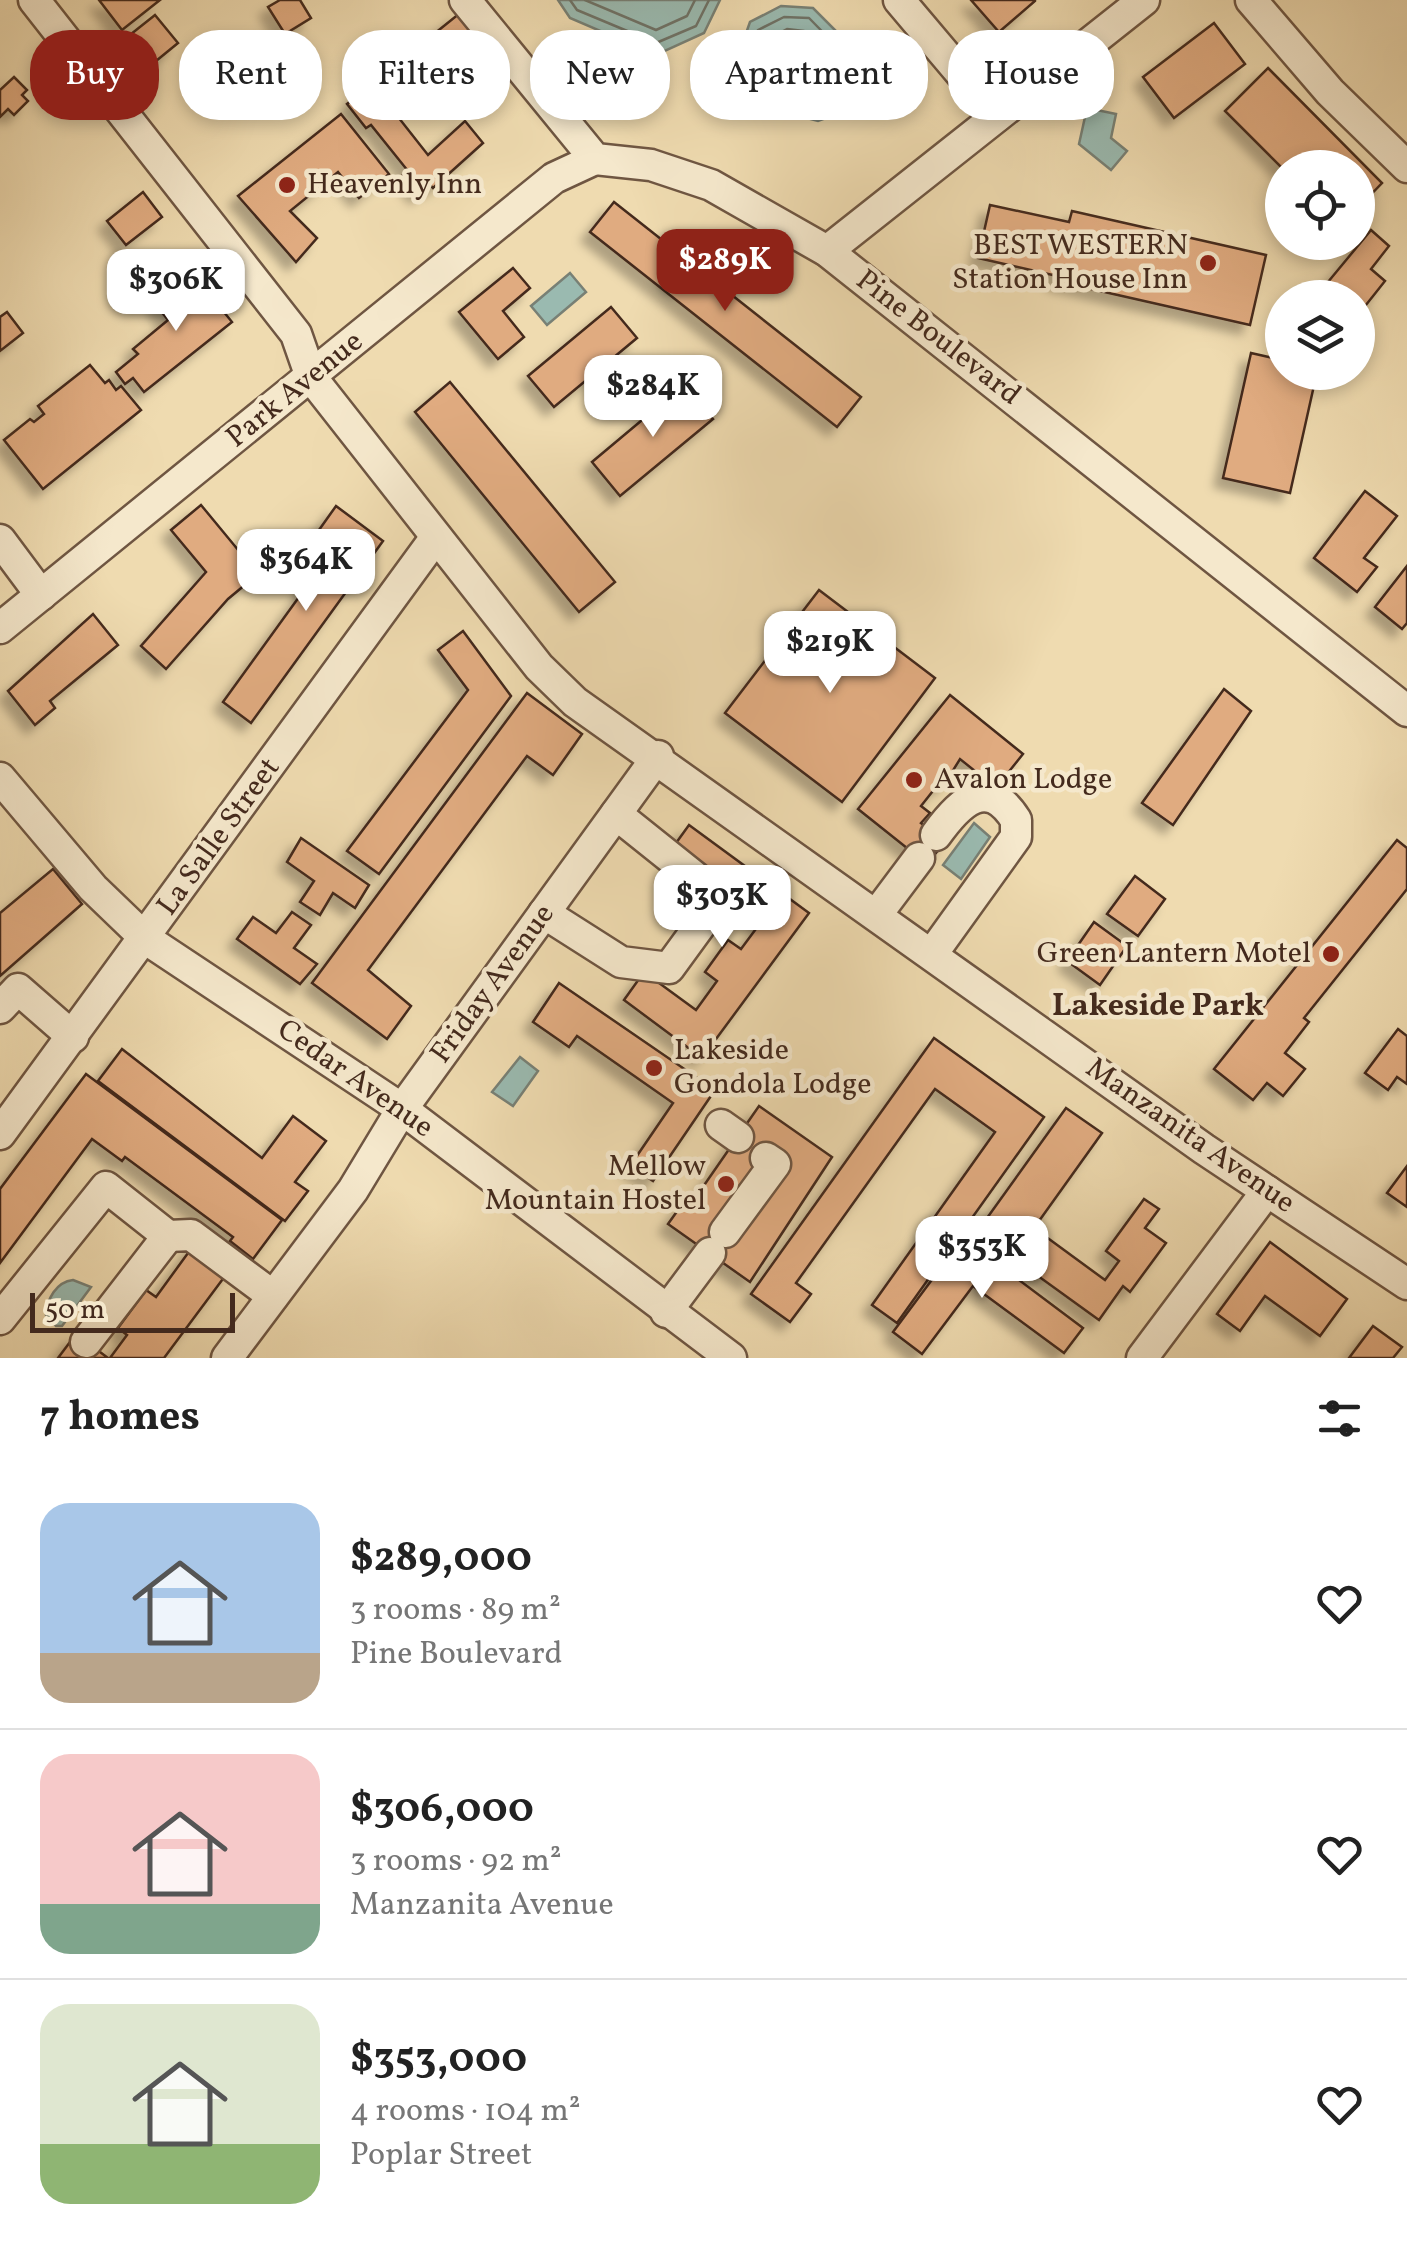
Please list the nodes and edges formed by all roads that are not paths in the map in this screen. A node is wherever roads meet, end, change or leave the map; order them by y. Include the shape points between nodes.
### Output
1 (34, 0) edge
2 (465, 0) edge
3 (899, 0) edge
4 (1144, 0) edge
5 (1251, 0) edge
6 (1106, 30) edge
7 (948, 58) edge
8 (992, 120) edge
9 (595, 159) junction
10 (1407, 167) edge
11 (828, 251) junction
12 (312, 378) junction
13 (436, 537) junction
14 (0, 540) edge
15 (41, 595) junction
16 (0, 628) edge
17 (1407, 711) edge
18 (658, 756) junction
19 (0, 778) edge
20 (616, 814) junction
21 (544, 914) junction
22 (877, 914) junction
23 (146, 938) junction
24 (932, 954) junction
25 (0, 1008) edge
26 (72, 1036) junction
27 (10, 1100) edge
28 (402, 1109) junction
29 (0, 1134) edge
30 (766, 1158) dead end
31 (1267, 1191) junction
32 (168, 1236) junction
33 (1407, 1284) edge
34 (273, 1296) junction
35 (666, 1312) junction
36 (0, 1319) edge
37 (86, 1342) dead end
38 (226, 1358) edge
39 (731, 1358) edge
40 (1142, 1358) edge

1 - 12 street, Manzanita Avenue via 296,334
2 - 9 street
3 - 7 street
4 - 6 street
5 - 10 street via 1330,92
8 - 11 street
9 - 11 street, Pine Boulevard via 651,165 711,185
9 - 12 street, Park Avenue via 554,178
11 - 17 street, Pine Boulevard
12 - 13 street, Manzanita Avenue
12 - 15 street, Park Avenue
13 - 18 street, Manzanita Avenue via 538,667 576,702
13 - 23 street, La Salle Street
14 - 15 street
15 - 16 street, Park Avenue
18 - 20 street, Friday Avenue
18 - 22 street, Manzanita Avenue
19 - 23 street, Cedar Avenue via 93,888
20 - 21 street, Friday Avenue
20 - 21 street via 696,878 704,920 669,968 621,962
21 - 28 street, Friday Avenue
22 - 24 street, Manzanita Avenue
22 - 24 street via 956,807 977,796 994,798 1016,820 1016,837
23 - 26 street, La Salle Street
23 - 28 street, Cedar Avenue
24 - 31 street, Manzanita Avenue
25 - 26 street via 18,989
26 - 27 street, La Salle Street
27 - 29 street, La Salle Street
28 - 34 street, Friday Avenue via 382,1148
28 - 35 street, Cedar Avenue
30 - 35 street via 775,1164
31 - 33 street, Manzanita Avenue
31 - 40 street
32 - 34 street via 191,1234
32 - 36 street via 106,1187
32 - 37 street
34 - 38 street, Friday Avenue
35 - 39 street, Cedar Avenue

